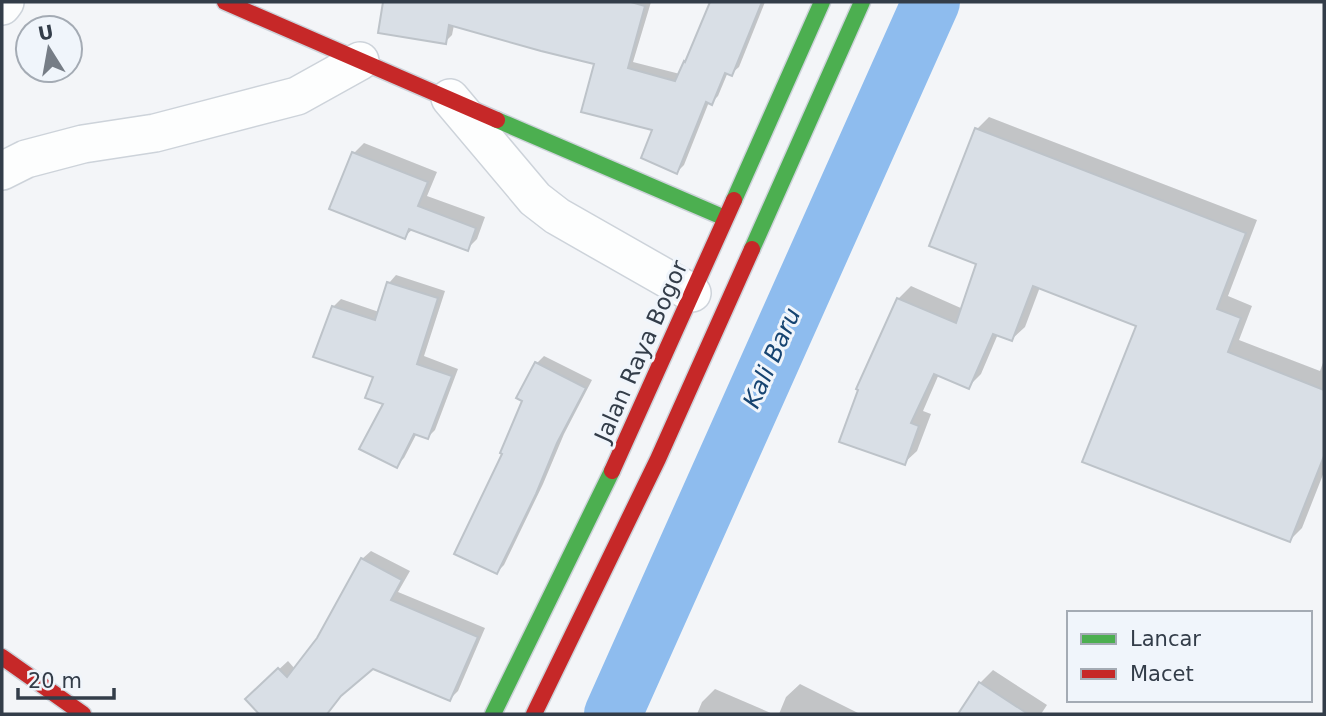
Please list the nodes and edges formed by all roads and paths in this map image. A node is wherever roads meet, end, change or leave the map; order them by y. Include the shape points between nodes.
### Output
1 (225, 2) edge
2 (822, 2) edge
3 (862, 2) edge
4 (360, 61) junction
5 (808, 78) junction
6 (450, 98) junction
7 (2, 171) edge
8 (725, 218) junction
9 (692, 293) junction
10 (2, 657) edge
11 (83, 714) edge
12 (493, 714) edge
13 (534, 714) edge

1 - 4 main road
2 - 5 main road, Jalan Raya Bogor
3 - 5 main road, Jalan Raya Bogor
4 - 6 main road
4 - 7 street via 297,96 155,133 83,144 26,159
5 - 8 main road, Jalan Raya Bogor
5 - 13 main road, Jalan Raya Bogor via 658,459
6 - 8 main road
6 - 9 street via 535,199
8 - 9 main road, Jalan Raya Bogor
9 - 12 main road, Jalan Raya Bogor via 624,447
10 - 11 main road

